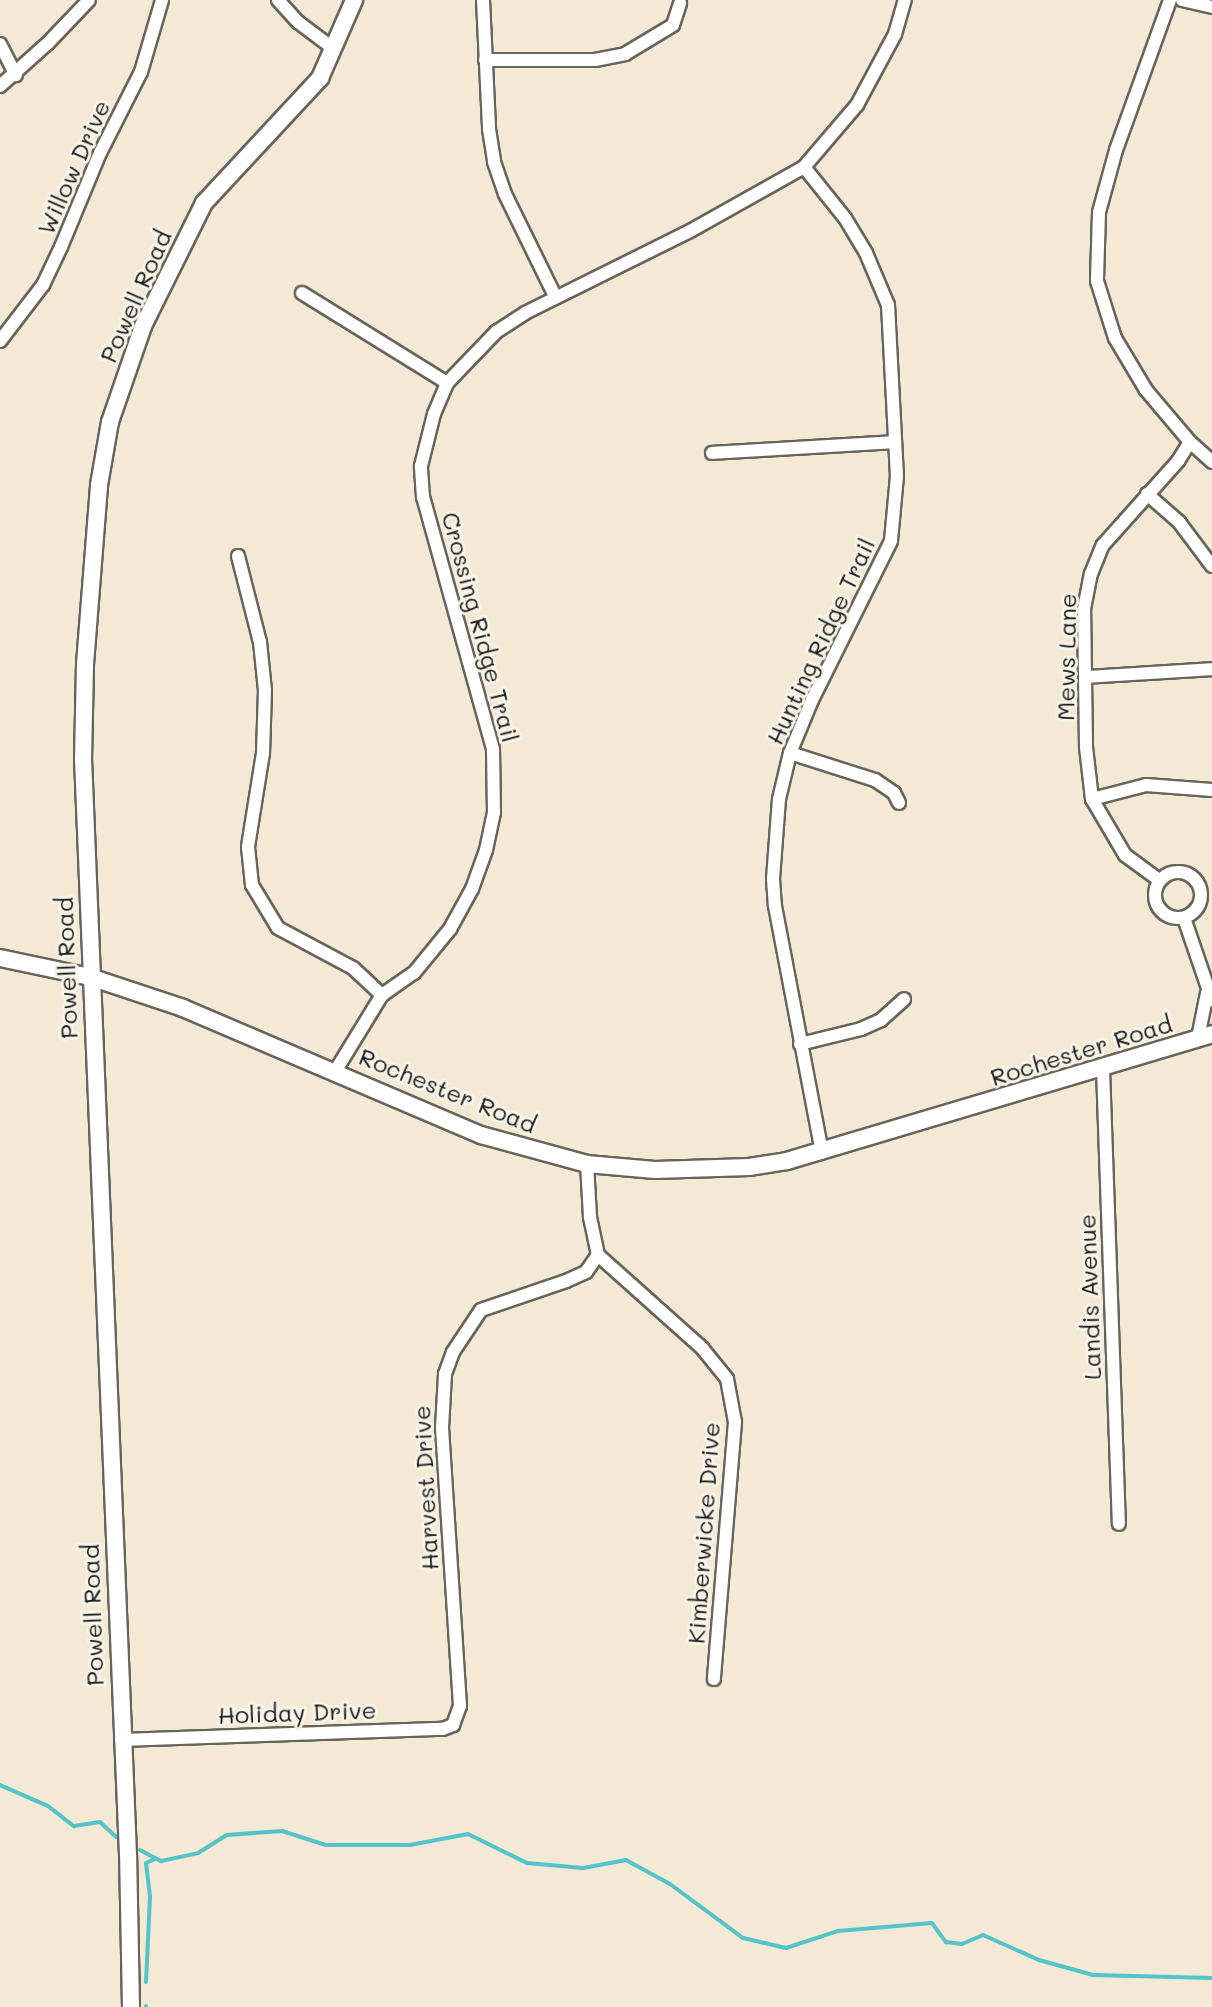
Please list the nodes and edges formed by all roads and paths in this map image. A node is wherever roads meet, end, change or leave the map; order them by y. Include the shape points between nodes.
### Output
1 (89, 0) edge
2 (162, 0) edge
3 (278, 0) edge
4 (354, 0) edge
5 (483, 0) edge
6 (905, 0) edge
7 (1170, 0) edge
8 (1182, 0) edge
9 (680, 3) dead end
10 (1212, 7) edge
11 (0, 44) edge
12 (334, 49) junction
13 (485, 60) junction
14 (16, 75) junction
15 (0, 86) edge
16 (804, 167) junction
17 (302, 293) dead end
18 (555, 296) junction
19 (0, 341) edge
20 (447, 383) junction
21 (895, 442) junction
22 (1190, 442) junction
23 (712, 453) dead end
24 (1212, 462) edge
25 (1147, 494) junction
26 (238, 556) dead end
27 (1212, 566) edge
28 (1212, 669) edge
29 (1086, 677) junction
30 (790, 753) junction
31 (1212, 790) edge
32 (1092, 799) junction
33 (899, 803) dead end
34 (1159, 880) junction
35 (1206, 884) edge
36 (1184, 918) junction
37 (0, 958) edge
38 (90, 977) junction
39 (382, 995) junction
40 (1210, 996) edge
41 (904, 999) dead end
42 (1205, 1036) edge
43 (800, 1044) junction
44 (1103, 1069) junction
45 (336, 1070) junction
46 (822, 1153) junction
47 (587, 1164) junction
48 (598, 1255) junction
49 (1119, 1524) dead end
50 (714, 1679) dead end
51 (460, 1706) joint
52 (121, 1740) junction
53 (131, 2007) edge

1 - 14 street
2 - 19 street, Willow Drive via 141,72 43,285
3 - 12 street
4 - 12 street, Powell Road
5 - 13 street
6 - 16 street, Crossing Ridge Trail via 895,34 857,105
7 - 22 street via 1099,212 1097,281 1115,338 1146,390
8 - 10 street
9 - 13 street via 673,25 625,54 595,60
11 - 14 street
12 - 38 street, Powell Road via 320,78 296,107 204,203 143,326 110,422 99,485 85,664
13 - 18 street via 494,162
14 - 15 street
16 - 18 street, Crossing Ridge Trail via 690,231
16 - 21 street, Hunting Ridge Trail via 845,218 880,279 892,344
17 - 20 street
18 - 20 street, Crossing Ridge Trail via 496,332
20 - 39 street, Crossing Ridge Trail via 421,466 423,497 493,749 494,813 472,889 450,929 414,973
21 - 23 street
21 - 30 street, Hunting Ridge Trail via 891,541
22 - 24 street
22 - 25 street, Mews Lane
25 - 27 street via 1179,522
25 - 29 street, Mews Lane via 1103,545 1091,574 1084,609
26 - 39 street via 260,642 265,690 263,753 248,847 252,885 278,928 353,968
28 - 29 street
29 - 32 street, Mews Lane
30 - 33 street via 875,780
30 - 43 street, Hunting Ridge Trail via 779,799 773,879
31 - 32 street via 1137,786
32 - 34 street, Mews Lane via 1125,855
34 - 35 street via 1181,871
34 - 36 street via 1154,893 1157,908 1169,917
35 - 36 street via 1195,911
36 - 40 street
37 - 38 street, Rochester Road
38 - 45 street, Rochester Road
38 - 52 street, Powell Road
39 - 45 street, Crossing Ridge Trail
40 - 42 street
41 - 43 street via 881,1020 861,1029
42 - 44 street, Rochester Road
43 - 46 street, Hunting Ridge Trail
44 - 46 street, Rochester Road
44 - 49 street, Landis Avenue
45 - 47 street, Rochester Road via 481,1135
46 - 47 street, Rochester Road via 701,1170
47 - 48 street
48 - 50 street, Kimberwicke Drive via 702,1348 727,1379 735,1422
48 - 51 street, Harvest Drive via 586,1272 481,1310 445,1374 442,1428
51 - 52 street, Holiday Drive via 453,1725 443,1729
52 - 53 street, Powell Road

